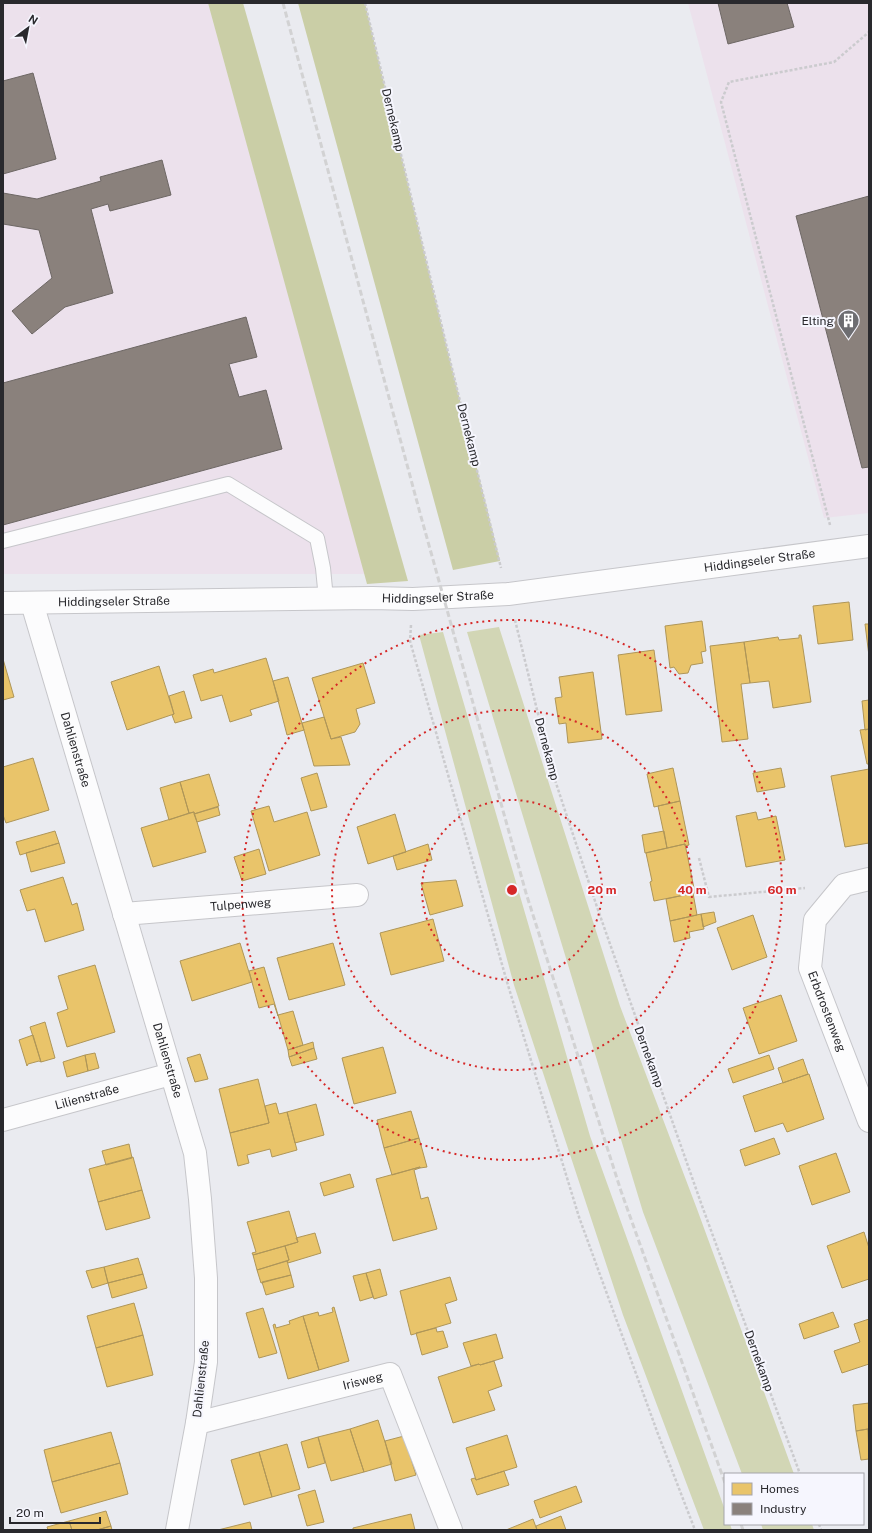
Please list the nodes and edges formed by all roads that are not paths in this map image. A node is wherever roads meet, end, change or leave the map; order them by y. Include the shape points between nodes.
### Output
1 (3, 541) edge
2 (869, 546) edge
3 (326, 599) junction
4 (3, 603) edge
5 (32, 603) junction
6 (869, 879) edge
7 (358, 896) dead end
8 (124, 914) junction
9 (171, 1074) junction
10 (3, 1120) edge
11 (869, 1120) edge
12 (197, 1423) junction
13 (177, 1530) edge
14 (451, 1530) edge

1 - 3 lane via 228,484 317,538
2 - 3 street, Hiddingseler Straße via 508,594 413,599
3 - 5 street, Hiddingseler Straße
4 - 5 street, Hiddingseler Straße
5 - 8 street, Dahlienstraße
6 - 11 street, Erbdrostenweg via 844,885 815,920 810,968
7 - 8 street, Tulpenweg
8 - 9 street, Dahlienstraße
9 - 10 street, Lilienstraße
9 - 12 street, Dahlienstraße via 195,1153 206,1278 206,1362
12 - 13 street, Dahlienstraße
12 - 14 street, Irisweg via 390,1374

